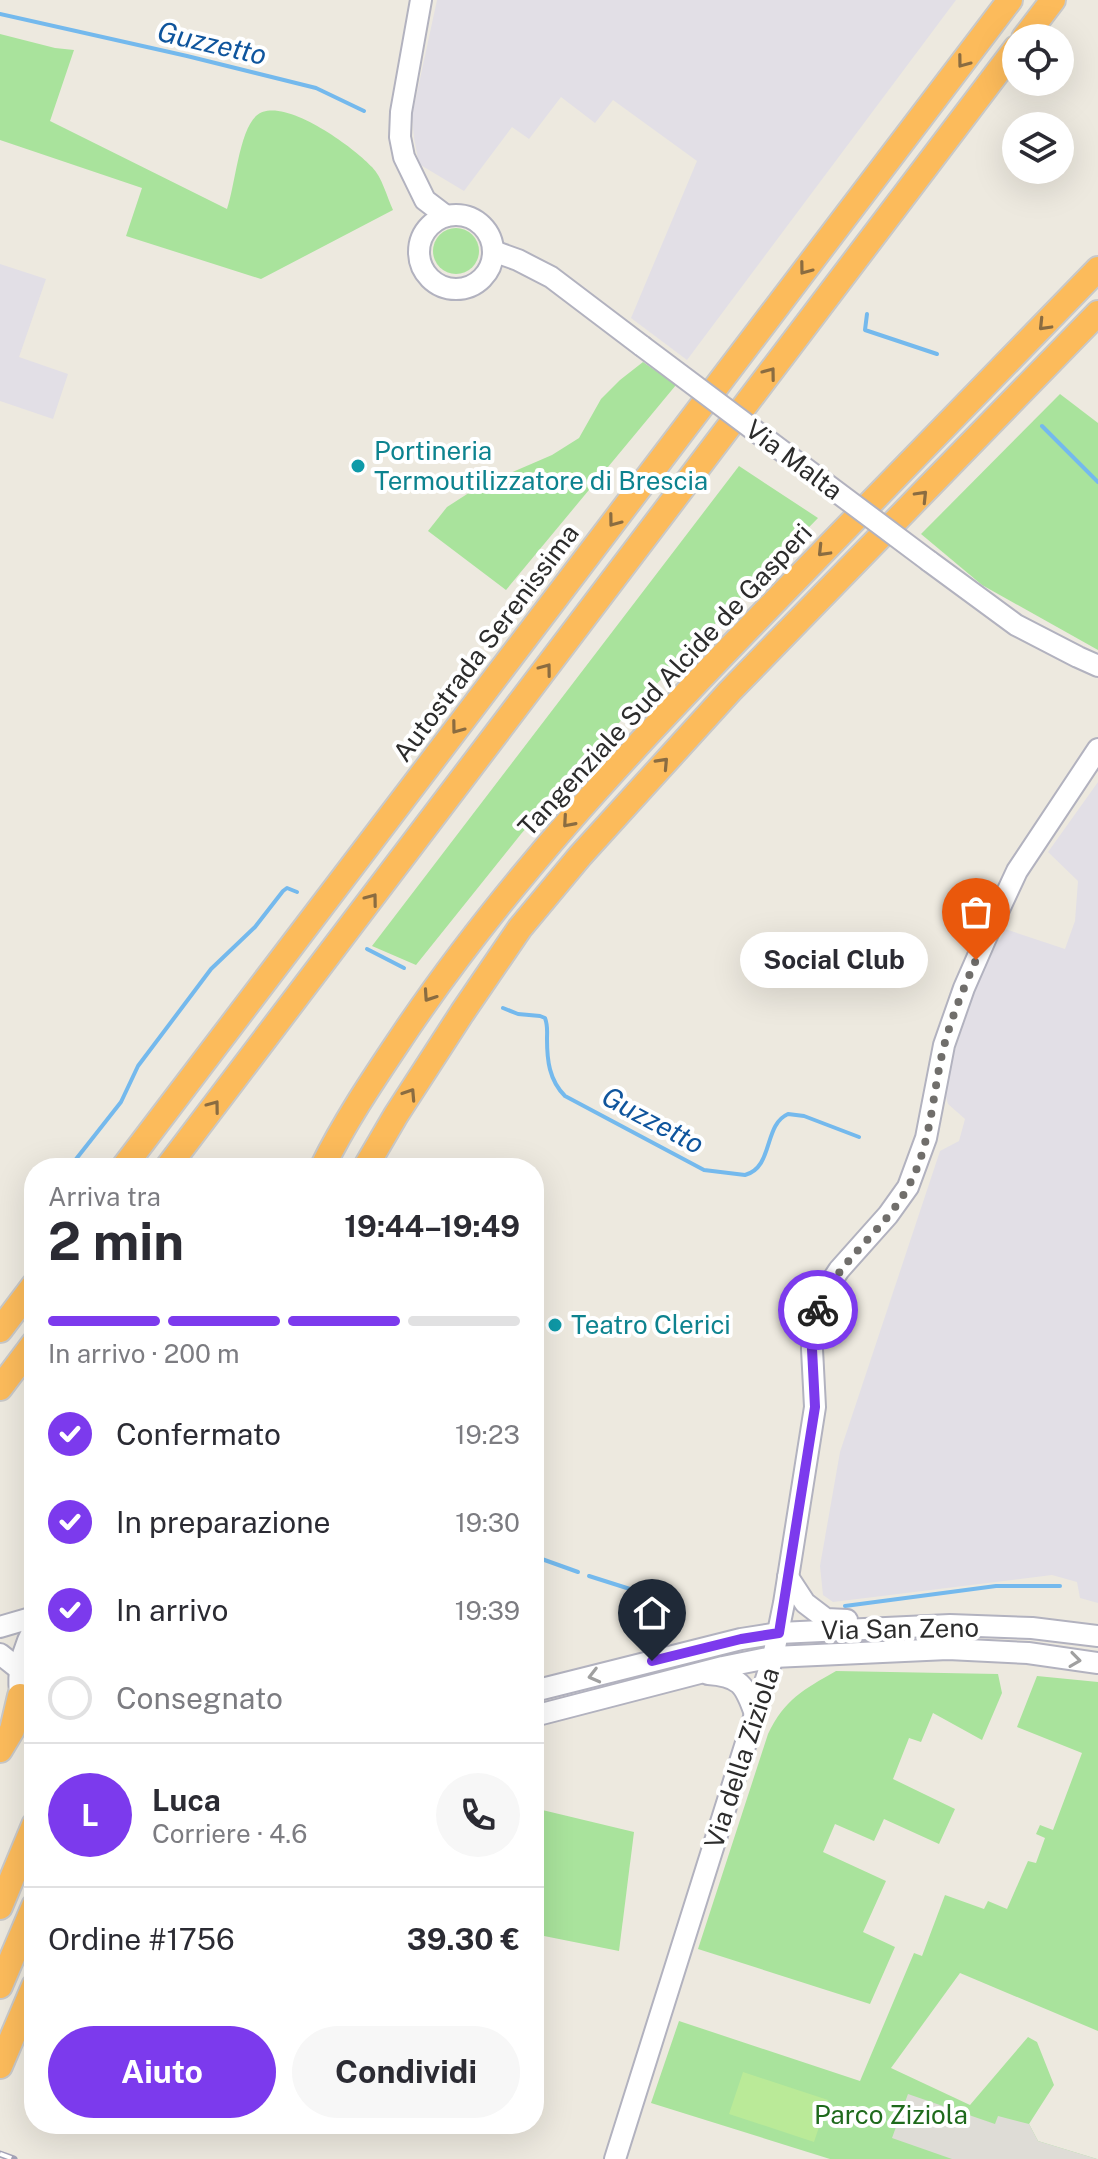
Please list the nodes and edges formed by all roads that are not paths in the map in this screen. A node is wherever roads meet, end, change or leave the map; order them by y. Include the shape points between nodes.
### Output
1 (421, 0) edge
2 (1010, 0) edge
3 (1053, 0) edge
4 (1035, 24) edge
5 (1002, 66) edge
6 (425, 200) junction
7 (446, 216) junction
8 (423, 234) junction
9 (493, 251) junction
10 (1098, 269) edge
11 (1098, 313) edge
12 (1098, 666) edge
13 (1098, 749) edge
14 (131, 1158) edge
15 (175, 1158) edge
16 (325, 1158) edge
17 (372, 1158) edge
18 (24, 1298) edge
19 (0, 1330) edge
20 (24, 1356) edge
21 (0, 1388) edge
22 (788, 1577) junction
23 (24, 1620) edge
24 (0, 1627) edge
25 (914, 1627) junction
26 (1032, 1628) junction
27 (779, 1633) junction
28 (1098, 1636) edge
29 (24, 1647) edge
30 (1028, 1653) junction
31 (0, 1654) edge
32 (773, 1657) junction
33 (1098, 1663) edge
34 (19, 1669) junction
35 (696, 1674) junction
36 (544, 1688) edge
37 (20, 1696) junction
38 (24, 1709) edge
39 (544, 1713) edge
40 (755, 1714) junction
41 (0, 1750) edge
42 (24, 1849) edge
43 (0, 1907) edge
44 (24, 1930) edge
45 (0, 1986) edge
46 (24, 2010) edge
47 (0, 2066) edge
48 (615, 2159) edge

1 - 6 street via 400,137
2 -> 14 highway, Autostrada Serenissima
3 - 4 highway
15 -> 5 highway
6 - 7 street
6 - 8 street
7 - 8 street
7 - 9 street via 478,222
8 - 9 street via 422,269 439,286 451,289 476,284 491,264
9 - 12 street, Via Malta, bridge via 551,277 1016,625
10 -> 16 highway, Tangenziale Sud Alcide de Gasperi via 700,678 564,826 440,981
17 -> 11 highway via 520,928 580,856 730,691
13 - 22 street, Via della Ziziola via 1017,871 964,988 944,1045 926,1138 908,1187 825,1291 815,1318 815,1407
18 - 19 highway
20 - 21 highway
22 - 25 street via 805,1603 826,1619 891,1619
22 - 27 street, Via della Ziziola
23 - 24 street
25 - 26 street, Via San Zeno
25 - 27 street, Via San Zeno
26 - 28 street, Via San Zeno
26 - 30 street
27 - 32 street, Via della Ziziola
27 -> 36 street, Via San Zeno
29 - 34 street
30 - 32 street, Via San Zeno via 948,1649
30 -> 33 street, Via San Zeno
31 - 34 street
32 - 35 street, Via San Zeno
32 - 40 street, Via della Ziziola
34 - 37 street
35 - 39 street, Via San Zeno
35 - 40 street via 739,1681
37 - 38 street
37 - 41 highway via 12,1730
40 - 48 street, Via della Ziziola
42 - 43 highway
44 - 45 highway
46 - 47 highway

